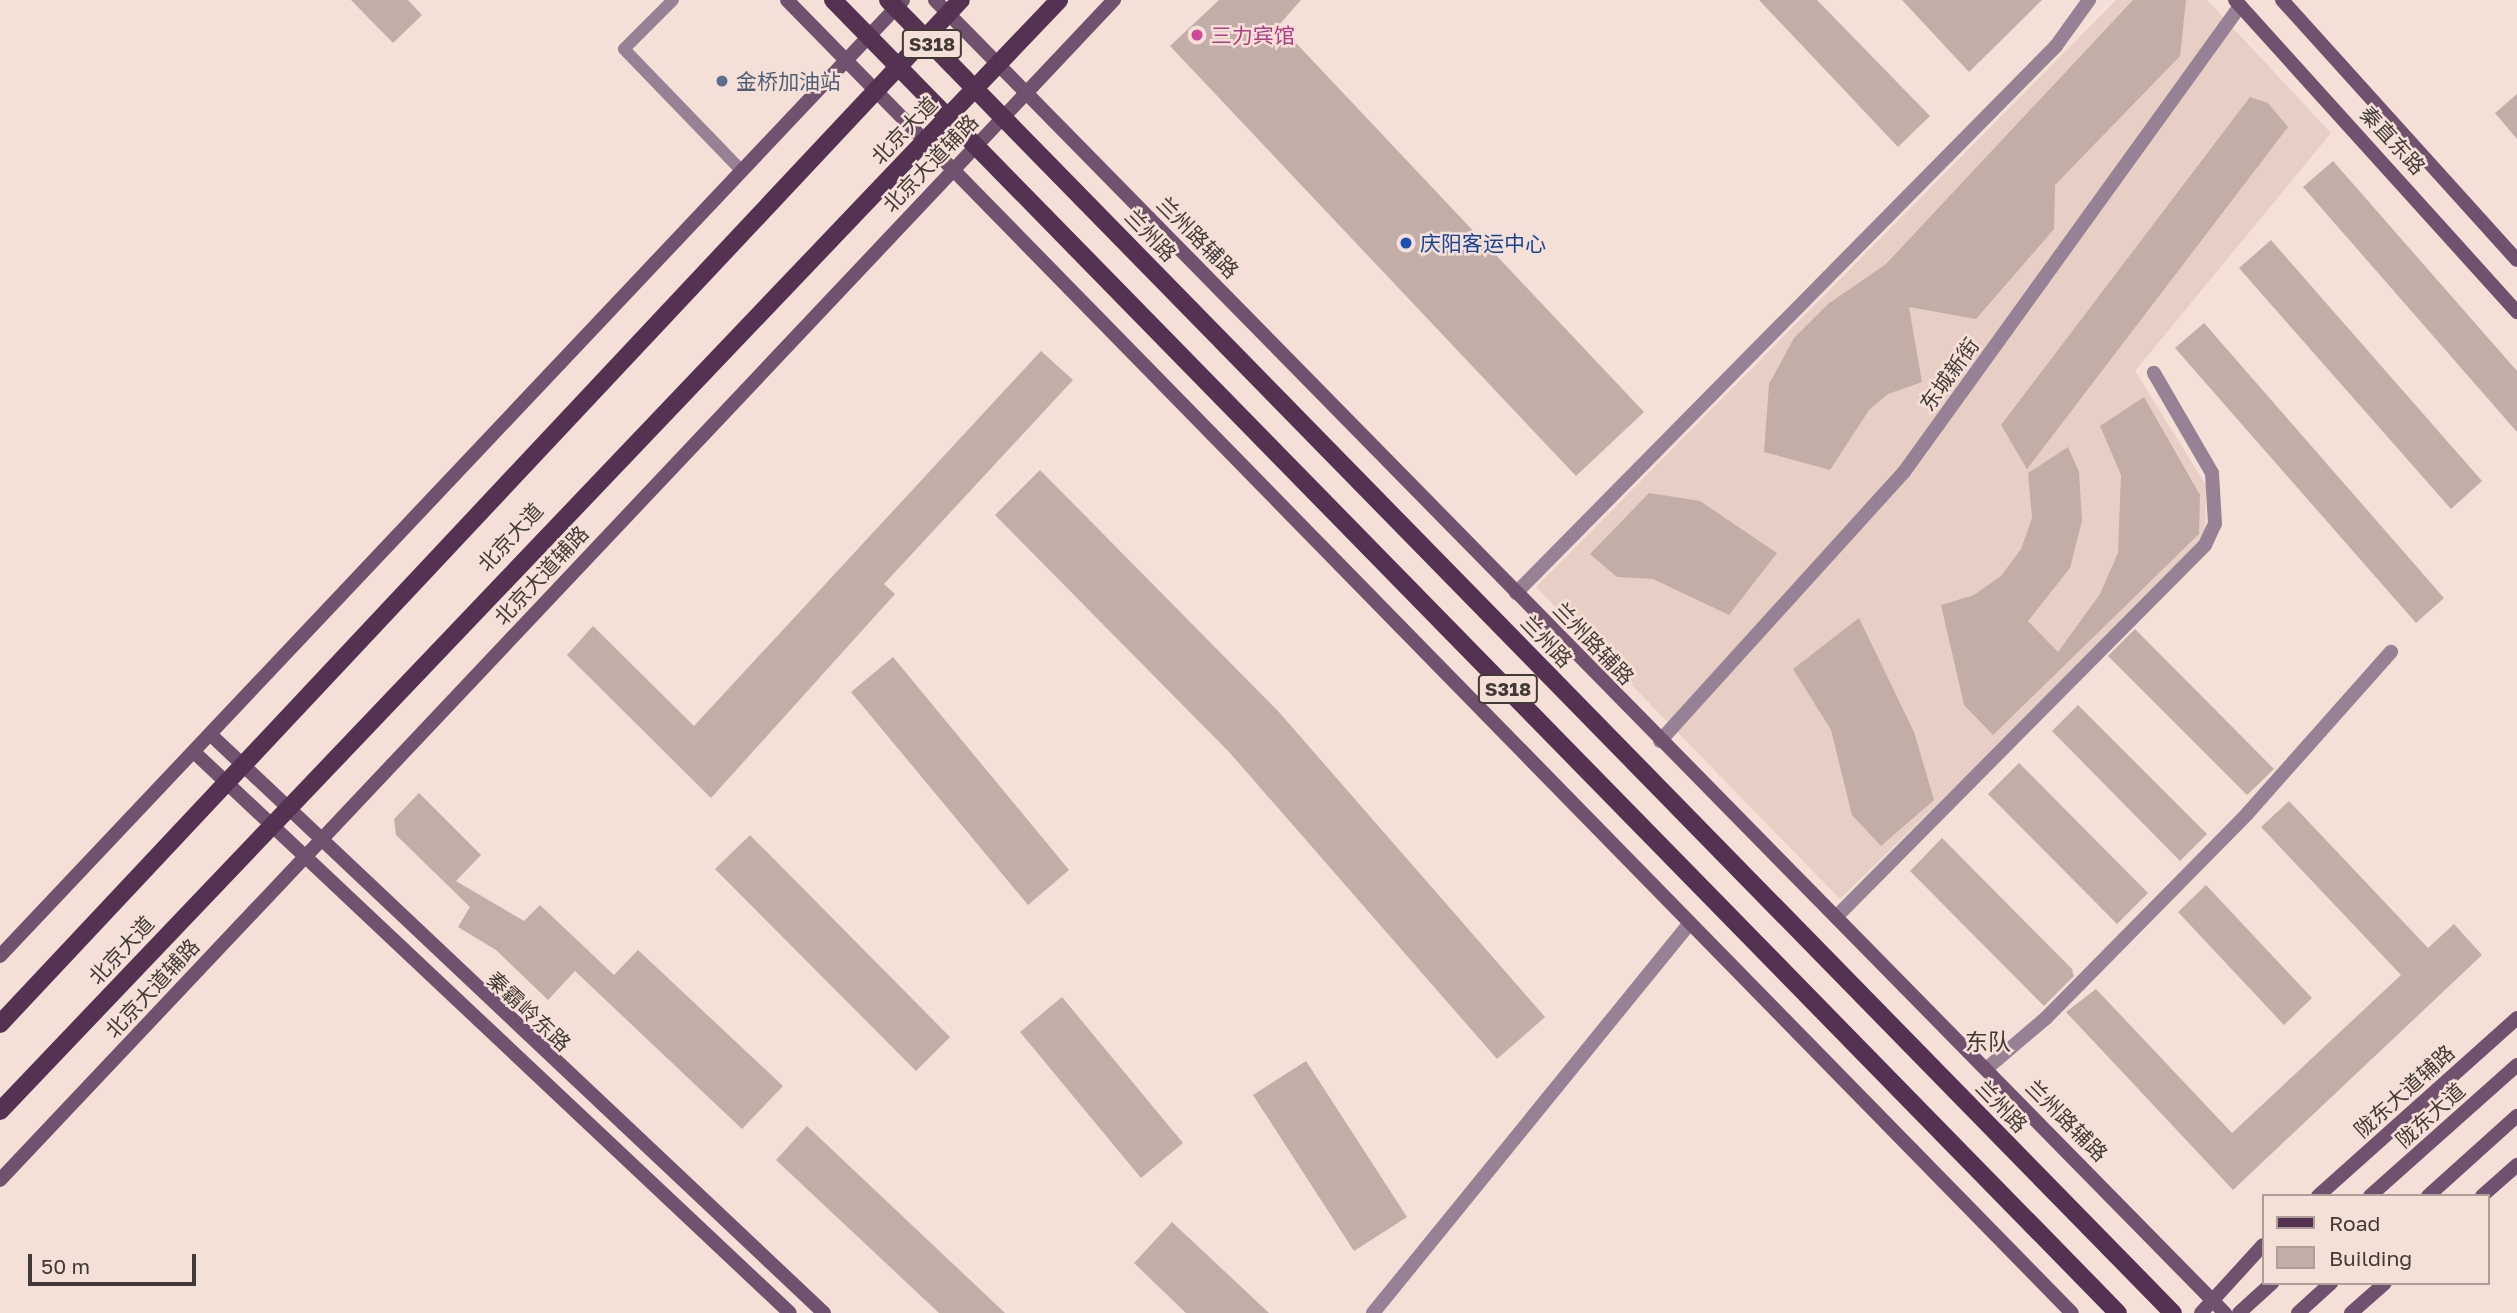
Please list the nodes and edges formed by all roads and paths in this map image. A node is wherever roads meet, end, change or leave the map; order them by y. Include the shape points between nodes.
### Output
1 (673, 0) edge
2 (787, 0) edge
3 (834, 0) edge
4 (935, 0) edge
5 (961, 0) edge
6 (1059, 0) edge
7 (1114, 0) edge
8 (2089, 0) edge
9 (2282, 0) edge
10 (896, 3) edge
11 (2237, 3) edge
12 (948, 13) junction
13 (869, 36) junction
14 (925, 37) junction
15 (846, 61) junction
16 (998, 64) junction
17 (898, 65) junction
18 (975, 88) junction
19 (874, 90) junction
20 (1026, 92) junction
21 (949, 116) junction
22 (1003, 116) junction
23 (925, 141) junction
24 (977, 144) junction
25 (953, 170) junction
26 (742, 171) junction
27 (2517, 260) edge
28 (2517, 312) edge
29 (2154, 373) dead end
30 (1516, 593) junction
31 (2391, 652) dead end
32 (210, 734) junction
33 (1660, 741) junction
34 (194, 752) junction
35 (244, 766) junction
36 (227, 784) junction
37 (287, 808) junction
38 (270, 825) junction
39 (320, 840) junction
40 (304, 857) junction
41 (1837, 916) junction
42 (1688, 925) junction
43 (0, 956) edge
44 (2517, 1018) edge
45 (0, 1024) edge
46 (2517, 1065) edge
47 (1986, 1069) junction
48 (0, 1111) edge
49 (2517, 1116) edge
50 (2517, 1165) edge
51 (0, 1180) edge
52 (2320, 1194) edge
53 (2372, 1194) edge
54 (2430, 1194) edge
55 (2484, 1194) edge
56 (2262, 1246) edge
57 (2270, 1285) edge
58 (2329, 1285) edge
59 (2383, 1285) edge
60 (2212, 1299) junction
61 (790, 1313) edge
62 (824, 1313) edge
63 (1373, 1313) edge
64 (2072, 1313) edge
65 (2118, 1313) edge
66 (2173, 1313) edge
67 (2201, 1313) edge
68 (2225, 1313) edge
69 (2239, 1313) edge
70 (2298, 1313) edge
71 (2351, 1313) edge

1 - 26 lane via 624,49
2 - 15 street
3 - 13 main road, S318
4 - 12 street, 兰州路辅路
5 - 12 main road, 北京大道
6 - 16 main road, 北京大道
7 - 20 street, 北京大道辅路
8 - 30 street via 2056,46
9 - 27 street, 秦直东路
10 - 13 street
10 - 14 main road, 兰州路 / S318
11 - 28 street, 秦直东路
11 - 33 street, 东城新街 via 1904,472
12 - 14 main road, 北京大道
12 - 16 street, 兰州路辅路
13 - 15 street
13 - 17 main road, S318
14 - 17 main road, 北京大道
14 - 18 main road, 兰州路 / S318
15 - 19 street
15 - 26 street
16 - 18 main road, 北京大道
16 - 20 street, 兰州路辅路
17 - 19 main road, 北京大道
17 - 21 main road, S318
18 - 21 main road, 北京大道
18 - 22 main road, 兰州路 / S318
19 - 23 street
19 - 35 main road, 北京大道
20 - 22 street, 北京大道辅路
20 - 30 street, 兰州路辅路
21 - 23 main road, 北京大道
21 - 24 main road, S318
22 - 24 street, 北京大道辅路
22 - 66 main road, 兰州路 / S318
23 - 25 street
23 - 37 main road, 北京大道
24 - 25 street, 北京大道辅路
24 - 65 main road, S318
25 - 39 street, 北京大道辅路
25 - 42 street
26 - 32 street
29 - 41 street via 2212,473 2215,524 2205,545
30 - 33 street, 兰州路辅路
31 - 47 street via 2247,814 2046,1018
32 - 34 street
32 - 35 street, 秦霸岭东路
33 - 41 street, 兰州路辅路
34 - 36 street, 秦霸岭东路
34 - 43 street
35 - 36 main road, 北京大道
35 - 37 street, 秦霸岭东路
36 - 38 street, 秦霸岭东路
36 - 45 main road, 北京大道
37 - 38 main road, 北京大道
37 - 39 street, 秦霸岭东路
38 - 40 street, 秦霸岭东路
38 - 48 main road, 北京大道
39 - 40 street, 北京大道辅路
39 - 62 street, 秦霸岭东路
40 - 51 street, 北京大道辅路
40 - 61 street, 秦霸岭东路
41 - 47 street, 兰州路辅路
42 - 63 street
42 - 64 street
44 - 52 street, 陇东大道辅路
46 - 53 street, 陇东大道
47 - 60 street, 兰州路辅路
49 - 54 street
50 - 55 street
56 - 60 street
57 - 69 street
58 - 70 street
59 - 71 street
60 - 67 street
60 - 68 street, 兰州路辅路

